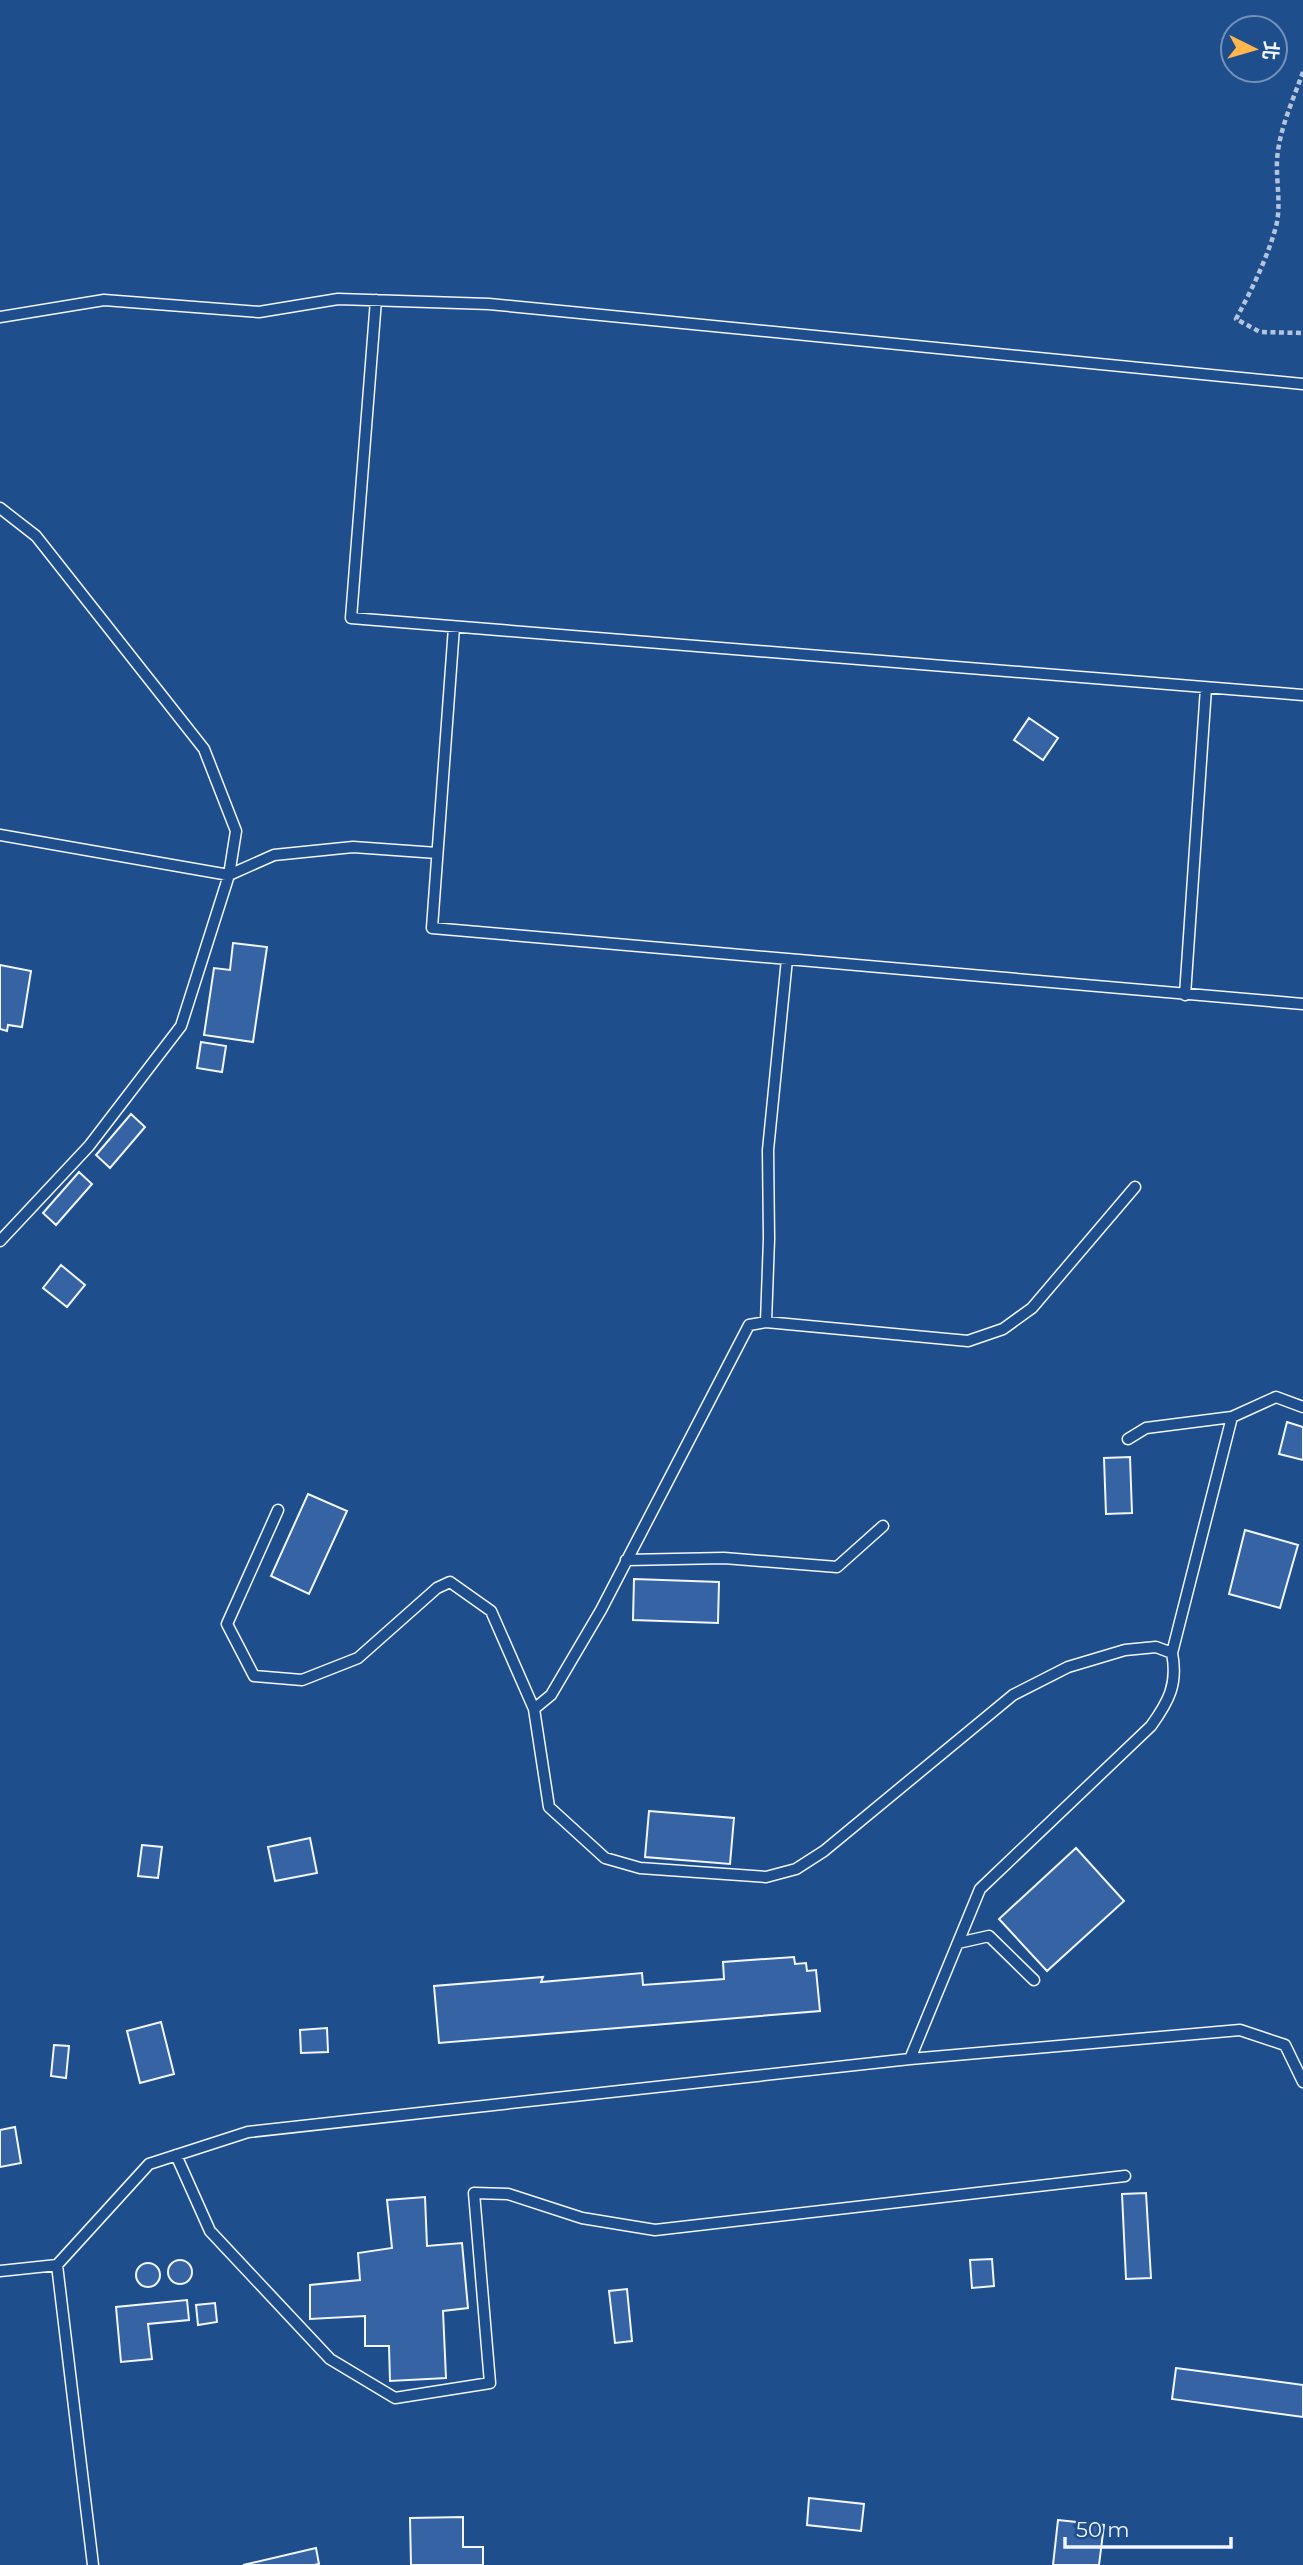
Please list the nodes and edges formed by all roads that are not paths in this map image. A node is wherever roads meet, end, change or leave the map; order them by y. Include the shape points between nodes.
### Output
1 (376, 300) junction
2 (0, 317) edge
3 (1303, 384) edge
4 (0, 508) edge
5 (454, 626) junction
6 (1206, 688) junction
7 (1303, 695) edge
8 (0, 835) edge
9 (438, 853) junction
10 (229, 875) junction
11 (787, 959) junction
12 (1185, 995) junction
13 (1303, 1004) edge
14 (1135, 1187) dead end
15 (0, 1241) edge
16 (766, 1322) junction
17 (1303, 1407) edge
18 (1231, 1417) junction
19 (1128, 1439) dead end
20 (278, 1510) dead end
21 (883, 1526) dead end
22 (626, 1560) junction
23 (1172, 1653) junction
24 (534, 1709) junction
25 (958, 1943) junction
26 (1034, 1980) dead end
27 (910, 2059) junction
28 (1303, 2082) edge
29 (176, 2155) junction
30 (1125, 2176) dead end
31 (57, 2265) junction
32 (0, 2271) edge
33 (93, 2565) edge

1 - 2 lane via 338,299 259,312 104,300
1 - 3 lane via 489,304
1 - 5 lane via 351,618
4 - 10 lane via 36,536 204,749 236,831
5 - 6 lane
5 - 9 lane
6 - 7 lane
6 - 12 lane
8 - 10 lane
9 - 10 lane via 353,847 274,855
9 - 11 lane via 432,928
10 - 15 lane via 181,1026 89,1146
11 - 12 lane
11 - 16 lane via 768,1150
12 - 13 lane
14 - 16 lane via 1032,1308 1003,1329 968,1341
16 - 22 lane via 749,1325
17 - 18 lane via 1276,1396
18 - 19 lane via 1146,1428
18 - 23 lane
20 - 24 lane via 227,1624 254,1676 302,1680 358,1658 437,1588 450,1582 491,1611
21 - 22 lane via 837,1567 724,1558
22 - 24 lane via 551,1695
23 - 24 lane via 1156,1647 1125,1650 1068,1667 1013,1695 824,1851 796,1869 766,1877 640,1868 605,1858 549,1807
23 - 25 lane via 1176,1671 1168,1703 1151,1726 980,1889
25 - 26 lane via 989,1936
25 - 27 lane
27 - 28 lane via 1240,2030 1285,2045
27 - 29 lane via 248,2132
29 - 30 lane via 210,2231 330,2359 395,2398 489,2383 474,2193 508,2194 582,2218 655,2230
29 - 31 lane via 149,2164
31 - 32 lane
31 - 33 lane

